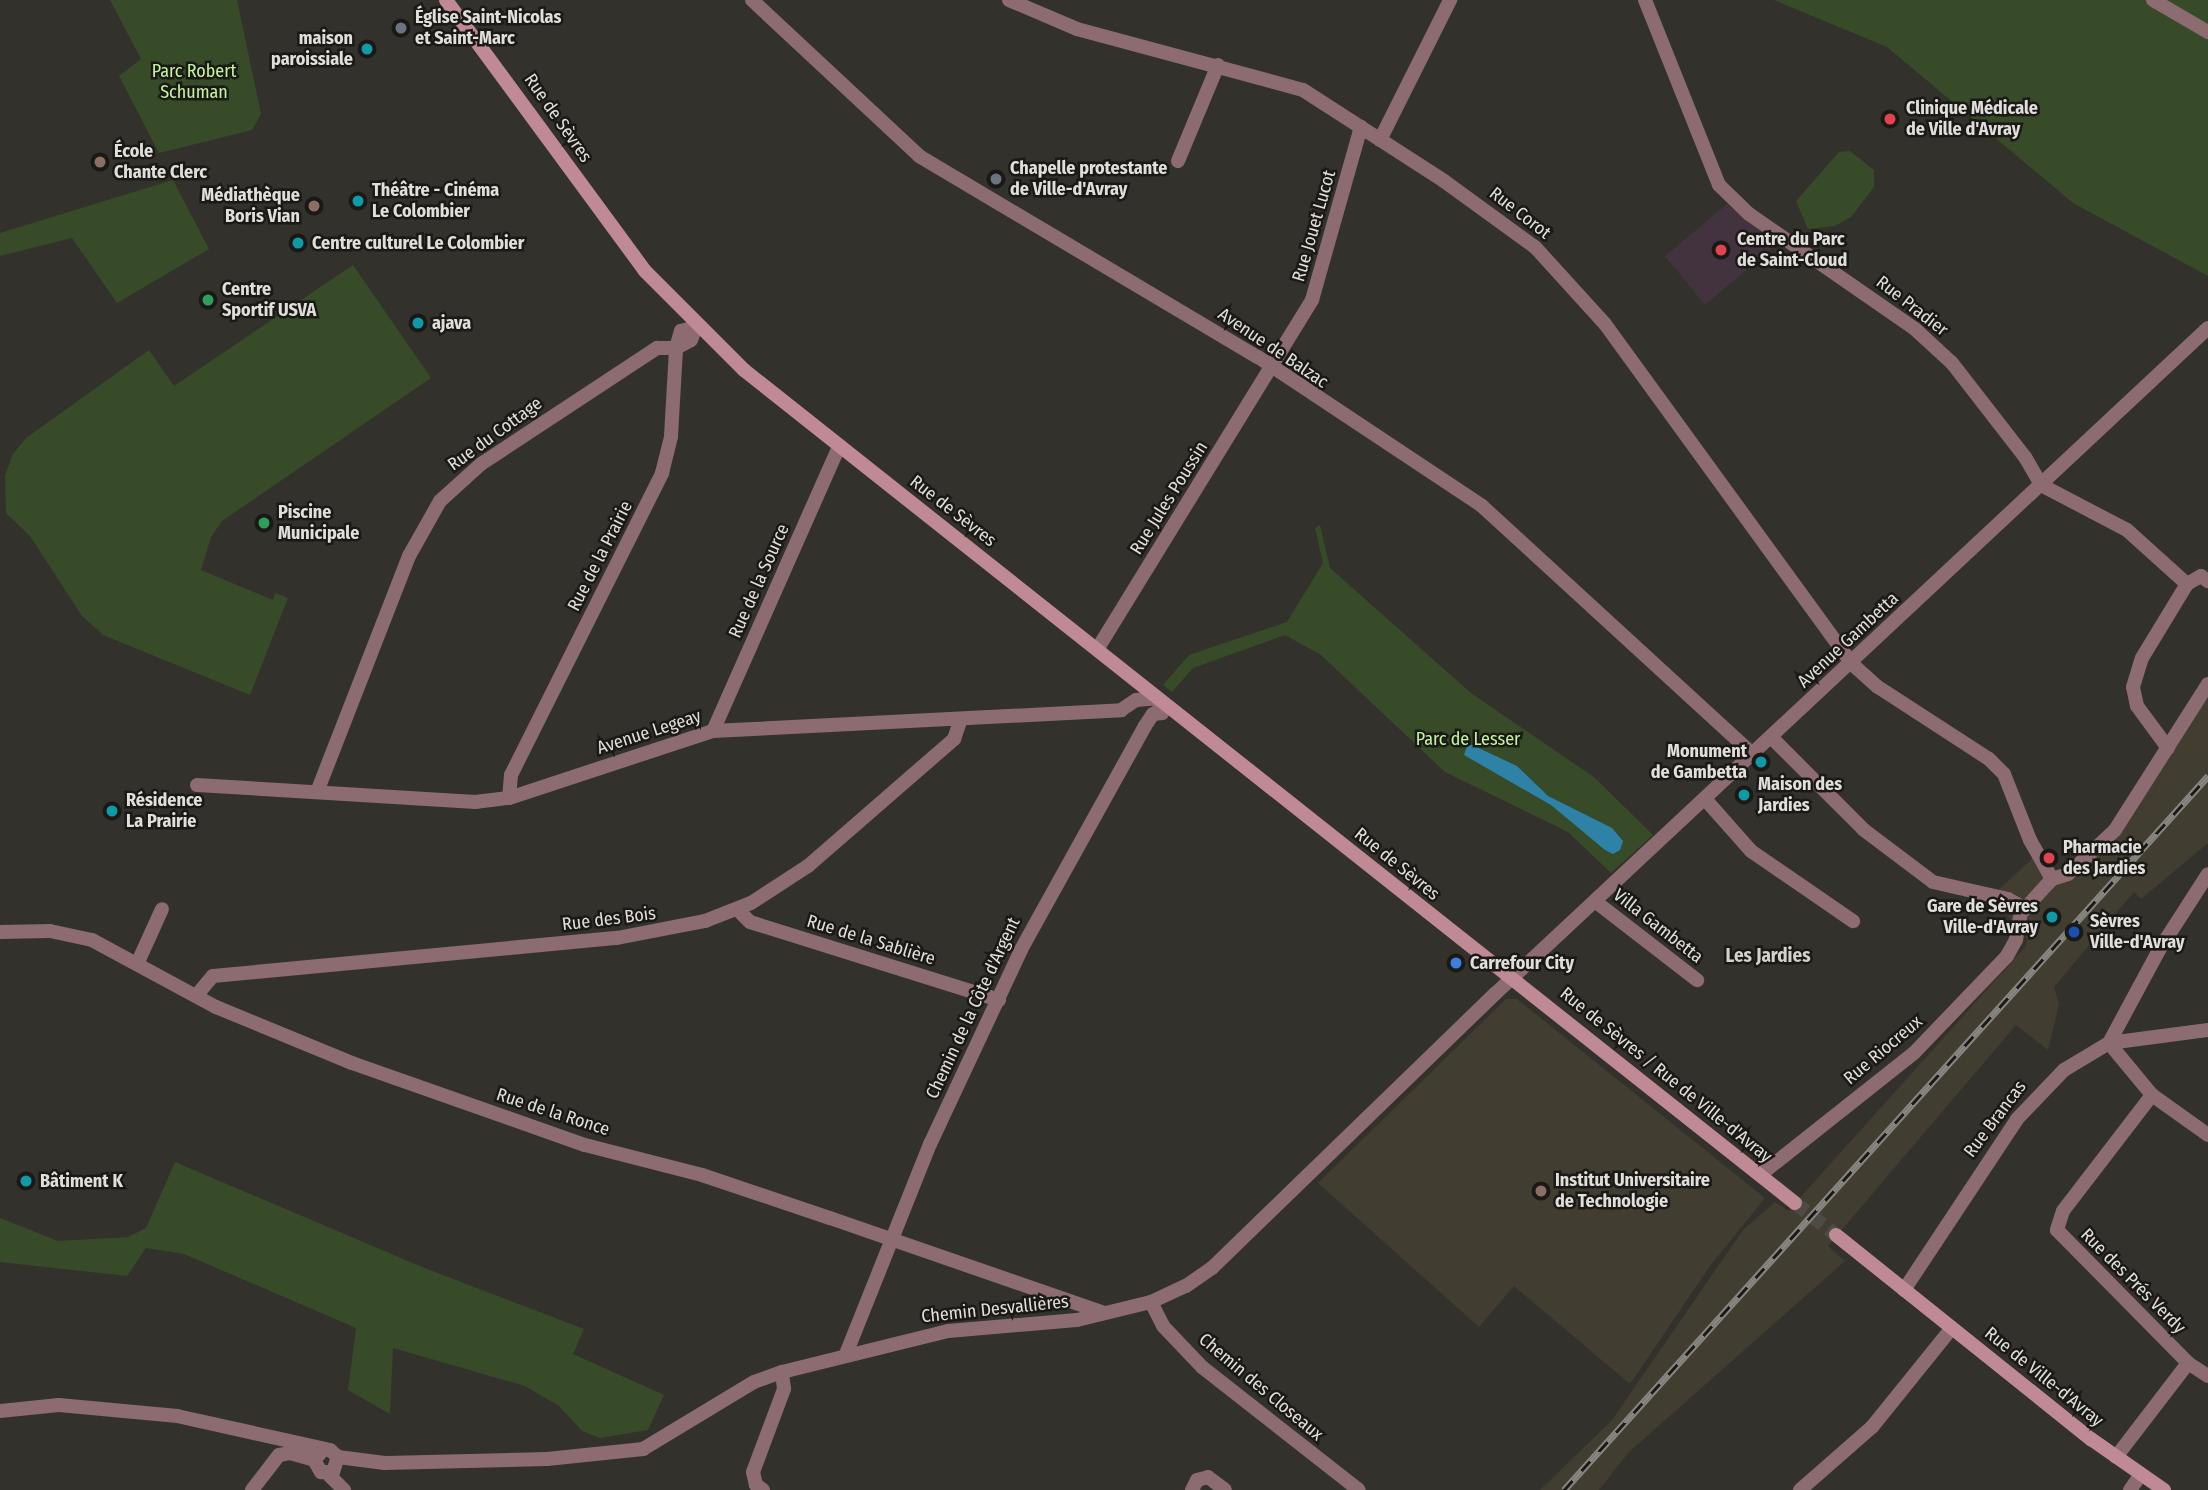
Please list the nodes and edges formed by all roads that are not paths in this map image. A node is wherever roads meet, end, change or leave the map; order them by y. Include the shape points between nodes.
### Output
1 (446, 0) edge
2 (752, 0) edge
3 (1009, 0) edge
4 (1450, 0) edge
5 (1644, 0) edge
6 (2153, 0) edge
7 (2208, 32) edge
8 (1218, 65) junction
9 (1361, 127) junction
10 (1380, 140) junction
11 (1178, 161) dead end
12 (696, 327) junction
13 (2208, 328) edge
14 (676, 348) junction
15 (1271, 367) junction
16 (839, 446) junction
17 (2041, 485) junction
18 (2208, 581) edge
19 (2187, 584) junction
20 (1098, 648) junction
21 (1851, 663) junction
22 (2208, 684) edge
23 (1157, 698) junction
24 (961, 719) junction
25 (713, 731) junction
26 (1772, 738) junction
27 (2168, 748) junction
28 (1754, 755) junction
29 (197, 785) dead end
30 (317, 792) junction
31 (509, 798) junction
32 (1705, 799) junction
33 (2208, 874) edge
34 (2052, 878) junction
35 (1596, 902) junction
36 (2024, 908) junction
37 (162, 909) dead end
38 (737, 909) junction
39 (1853, 921) dead end
40 (0, 932) edge
41 (138, 962) junction
42 (1512, 978) junction
43 (1697, 980) dead end
44 (196, 996) junction
45 (999, 1000) junction
46 (2208, 1030) edge
47 (2109, 1043) junction
48 (2152, 1095) junction
49 (2208, 1135) edge
50 (1760, 1175) junction
51 (1795, 1203) tunnel mouth
52 (1836, 1236) tunnel mouth
53 (889, 1239) junction
54 (1904, 1290) junction
55 (1151, 1302) junction
56 (1106, 1314) junction
57 (1952, 1328) junction
58 (846, 1354) junction
59 (2188, 1363) junction
60 (782, 1372) junction
61 (2208, 1376) edge
62 (0, 1411) edge
63 (271, 1438) junction
64 (279, 1455) junction
65 (319, 1455) junction
66 (338, 1457) junction
67 (2116, 1457) junction
68 (328, 1474) junction
69 (2141, 1474) junction
70 (252, 1490) edge
71 (344, 1490) edge
72 (763, 1490) edge
73 (1192, 1490) edge
74 (1225, 1490) edge
75 (1359, 1490) edge
76 (1800, 1490) edge
77 (2130, 1490) edge
78 (2164, 1490) edge

1 - 12 main road, Rue de Sèvres via 616,233
2 - 15 street, Avenue de Balzac via 919,156
3 - 8 street, Rue Corot via 1077,29
4 - 10 street
5 - 17 street, Rue Pradier via 1719,185 1749,214 1915,329 1952,363 2025,457
6 - 7 street
8 - 9 street, Rue Corot via 1303,90
8 - 11 street
9 - 10 street, Rue Corot
9 - 15 street, Rue Jouet Lucot via 1319,283
10 - 21 street, Rue Corot via 1490,212 1571,283
12 - 14 street via 681,331
12 - 16 main road, Rue de Sèvres
13 - 17 street, Avenue Gambetta
14 - 30 street, Rue du Cottage via 657,348 605,381 481,464 440,500 409,556
14 - 31 street, Rue de la Prairie via 671,436 662,473 511,775
15 - 20 street, Rue Jules Poussin
15 - 28 street, Avenue de Balzac via 1482,506
16 - 20 main road, Rue de Sèvres
16 - 25 street, Rue de la Source
17 - 19 street via 2127,530
17 - 21 street, Avenue Gambetta
18 - 19 street via 2201,576
19 - 27 street via 2142,658 2133,687 2137,706
20 - 23 main road, Rue de Sèvres
21 - 26 street, Avenue Gambetta
21 - 34 street via 1878,687 1989,759 2004,774 2030,840
22 - 27 street
23 - 24 street, Avenue Legeay via 1136,699 1121,710
23 - 42 main road, Rue de Sèvres
23 - 45 street, Chemin de la Côte d'Argent via 1162,713 1153,715 1145,726 1052,887
24 - 25 street, Avenue Legeay
24 - 38 street, Rue des Bois via 954,738 808,866
25 - 31 street, Avenue Legeay
26 - 28 street, Avenue Gambetta
26 - 36 street via 1864,830 1933,883 2008,899
27 - 34 street via 2115,830 2062,878
28 - 32 street, Avenue Gambetta
29 - 30 street, Avenue Legeay
30 - 31 street, Avenue Legeay via 475,803
32 - 35 street, Avenue Gambetta
32 - 39 street via 1751,851
33 - 47 street via 2159,950
34 - 36 street
35 - 42 street, Avenue Gambetta
35 - 43 street, Villa Gambetta
36 - 50 street, Rue Riocreux via 2007,956 1914,1053
37 - 41 street
38 - 44 street, Rue des Bois via 658,933 213,976
38 - 45 street, Rue de la Sablière via 750,922
40 - 41 street, Rue de la Ronce via 72,935
41 - 44 street, Rue de la Ronce
42 - 50 main road, Rue de Sèvres / Rue de Ville-d'Avray
42 - 55 street, Chemin Desvallières via 1212,1268
44 - 53 street, Rue de la Ronce via 296,1042 521,1123 702,1175
45 - 53 street, Chemin de la Côte d'Argent
46 - 47 street, Rue Brancas
47 - 48 street
47 - 54 street, Rue Brancas via 2039,1091
48 - 49 street
48 - 59 street, Rue des Prés Verdy via 2063,1211 2057,1230
50 - 51 main road, Rue de Sèvres / Rue de Ville-d'Avray
52 - 54 main road, Rue de Ville-d'Avray
53 - 56 street, Rue de la Ronce
53 - 58 street, Chemin de la Côte d'Argent
54 - 57 main road, Rue de Ville-d'Avray
55 - 56 street, Chemin Desvallières
55 - 75 street, Chemin des Closeaux via 1163,1326 1202,1367
56 - 58 street, Chemin Desvallières via 1061,1323 948,1331
57 - 67 main road, Rue de Ville-d'Avray
57 - 76 street via 1872,1427
58 - 60 street, Chemin Desvallières
59 - 61 street
59 - 67 street
60 - 66 street, Chemin Desvallières via 754,1382 643,1449 547,1459 385,1463
60 - 72 street via 784,1389 753,1472 756,1485
62 - 63 street via 59,1405 177,1416
63 - 64 street
63 - 65 street
64 - 65 street
64 - 70 street
65 - 66 street
65 - 68 street via 320,1472
66 - 68 street via 337,1468
67 - 69 main road, Rue de Ville-d'Avray
68 - 71 street
69 - 77 street
69 - 78 main road, Rue de Ville-d'Avray
73 - 74 street via 1197,1480 1208,1477

